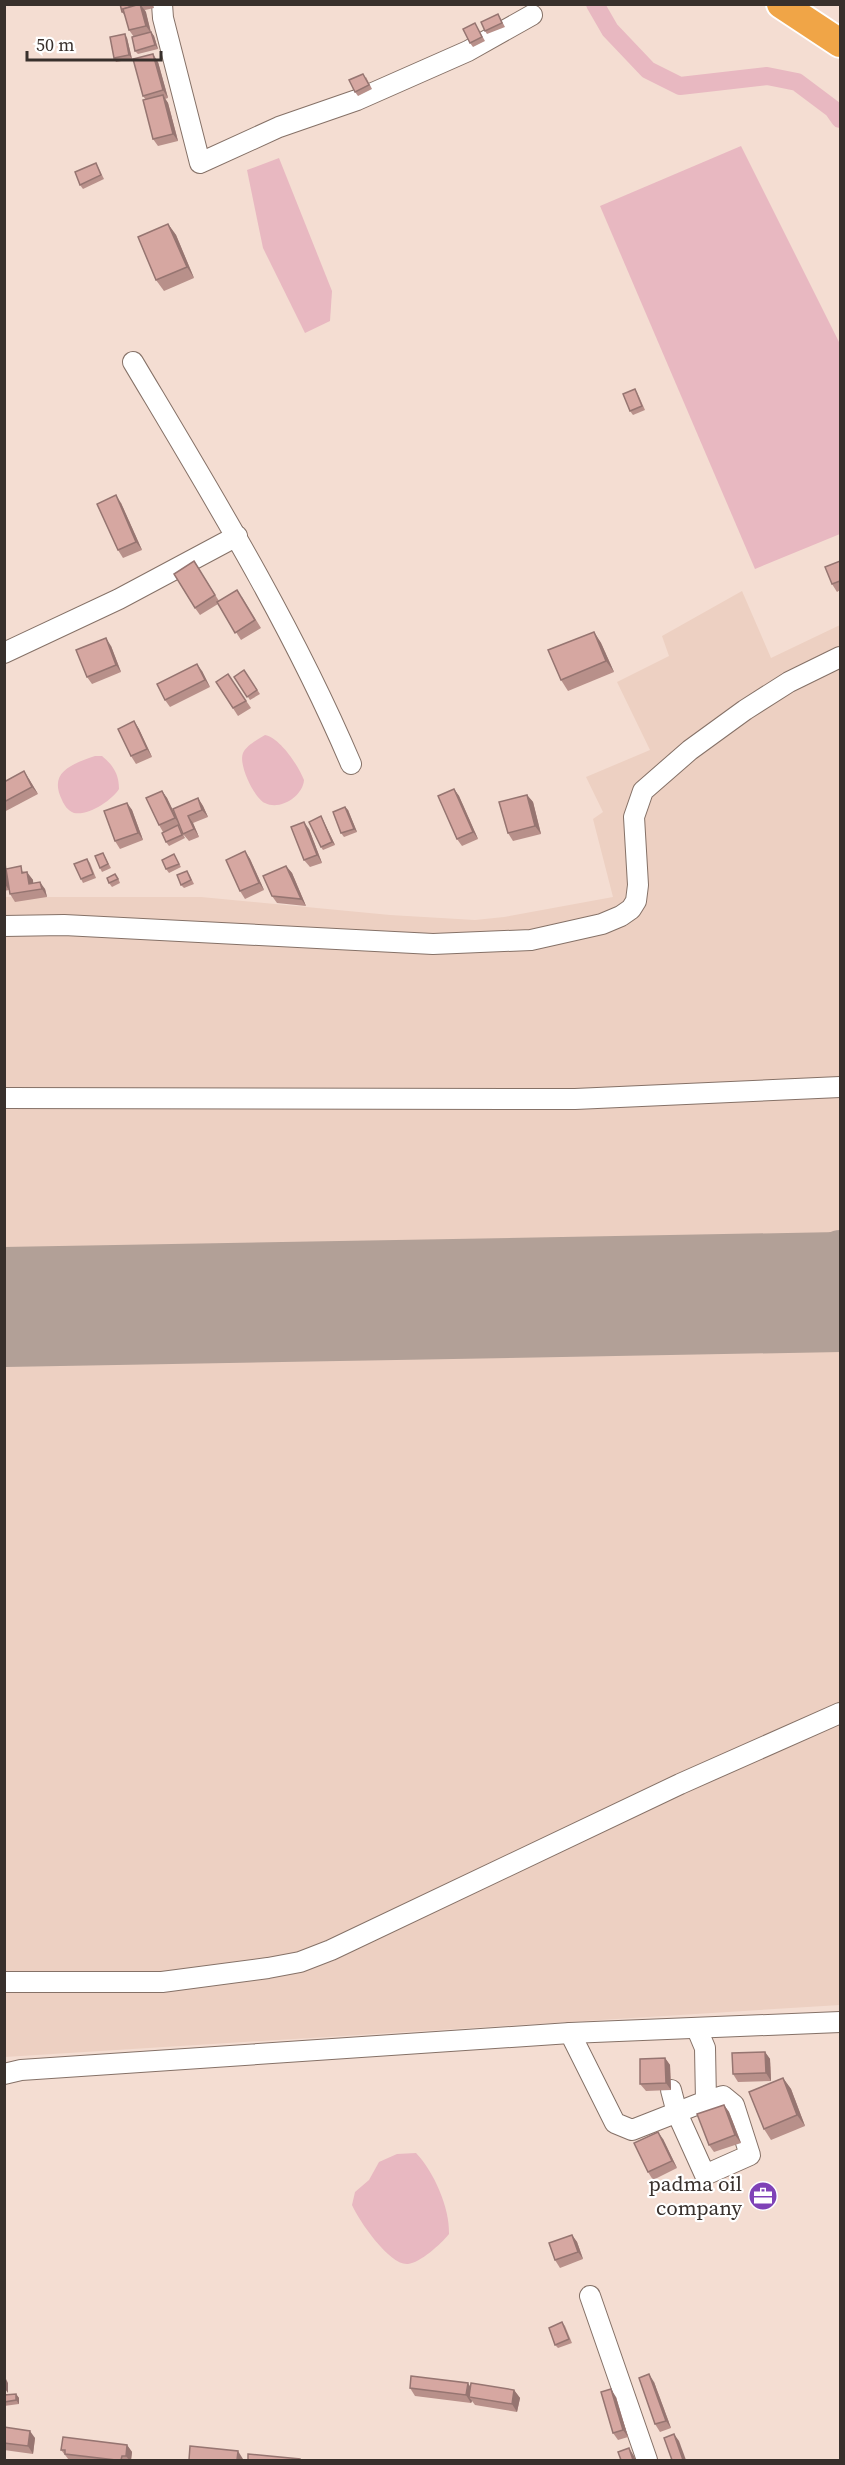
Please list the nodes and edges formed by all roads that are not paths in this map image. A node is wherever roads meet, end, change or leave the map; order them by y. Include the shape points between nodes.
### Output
1 (162, 4) edge
2 (781, 4) edge
3 (532, 15) dead end
4 (840, 43) edge
5 (133, 362) dead end
6 (237, 536) junction
7 (4, 653) edge
8 (840, 657) edge
9 (351, 764) dead end
10 (4, 926) edge
11 (840, 1087) edge
12 (4, 1098) edge
13 (840, 1713) edge
14 (4, 1982) edge
15 (840, 2022) edge
16 (697, 2029) junction
17 (570, 2033) junction
18 (4, 2074) edge
19 (671, 2090) dead end
20 (706, 2101) junction
21 (677, 2113) junction
22 (590, 2296) dead end
23 (647, 2460) edge

1 - 3 street via 200,163 468,51
2 - 4 highway
5 - 6 street
6 - 7 street via 120,599
6 - 9 street via 308,669
8 - 10 street via 789,682 745,710 690,750 644,791 634,816 636,901 621,916 602,924 531,940 433,944 64,925
11 - 12 street via 575,1099
13 - 14 street via 300,1962 162,1982
15 - 16 street
16 - 17 street
16 - 20 street via 705,2048
17 - 18 street
17 - 21 street via 615,2123 632,2130
19 - 21 street
20 - 21 street
20 - 21 street via 723,2096 734,2105 750,2155 705,2175
22 - 23 street

